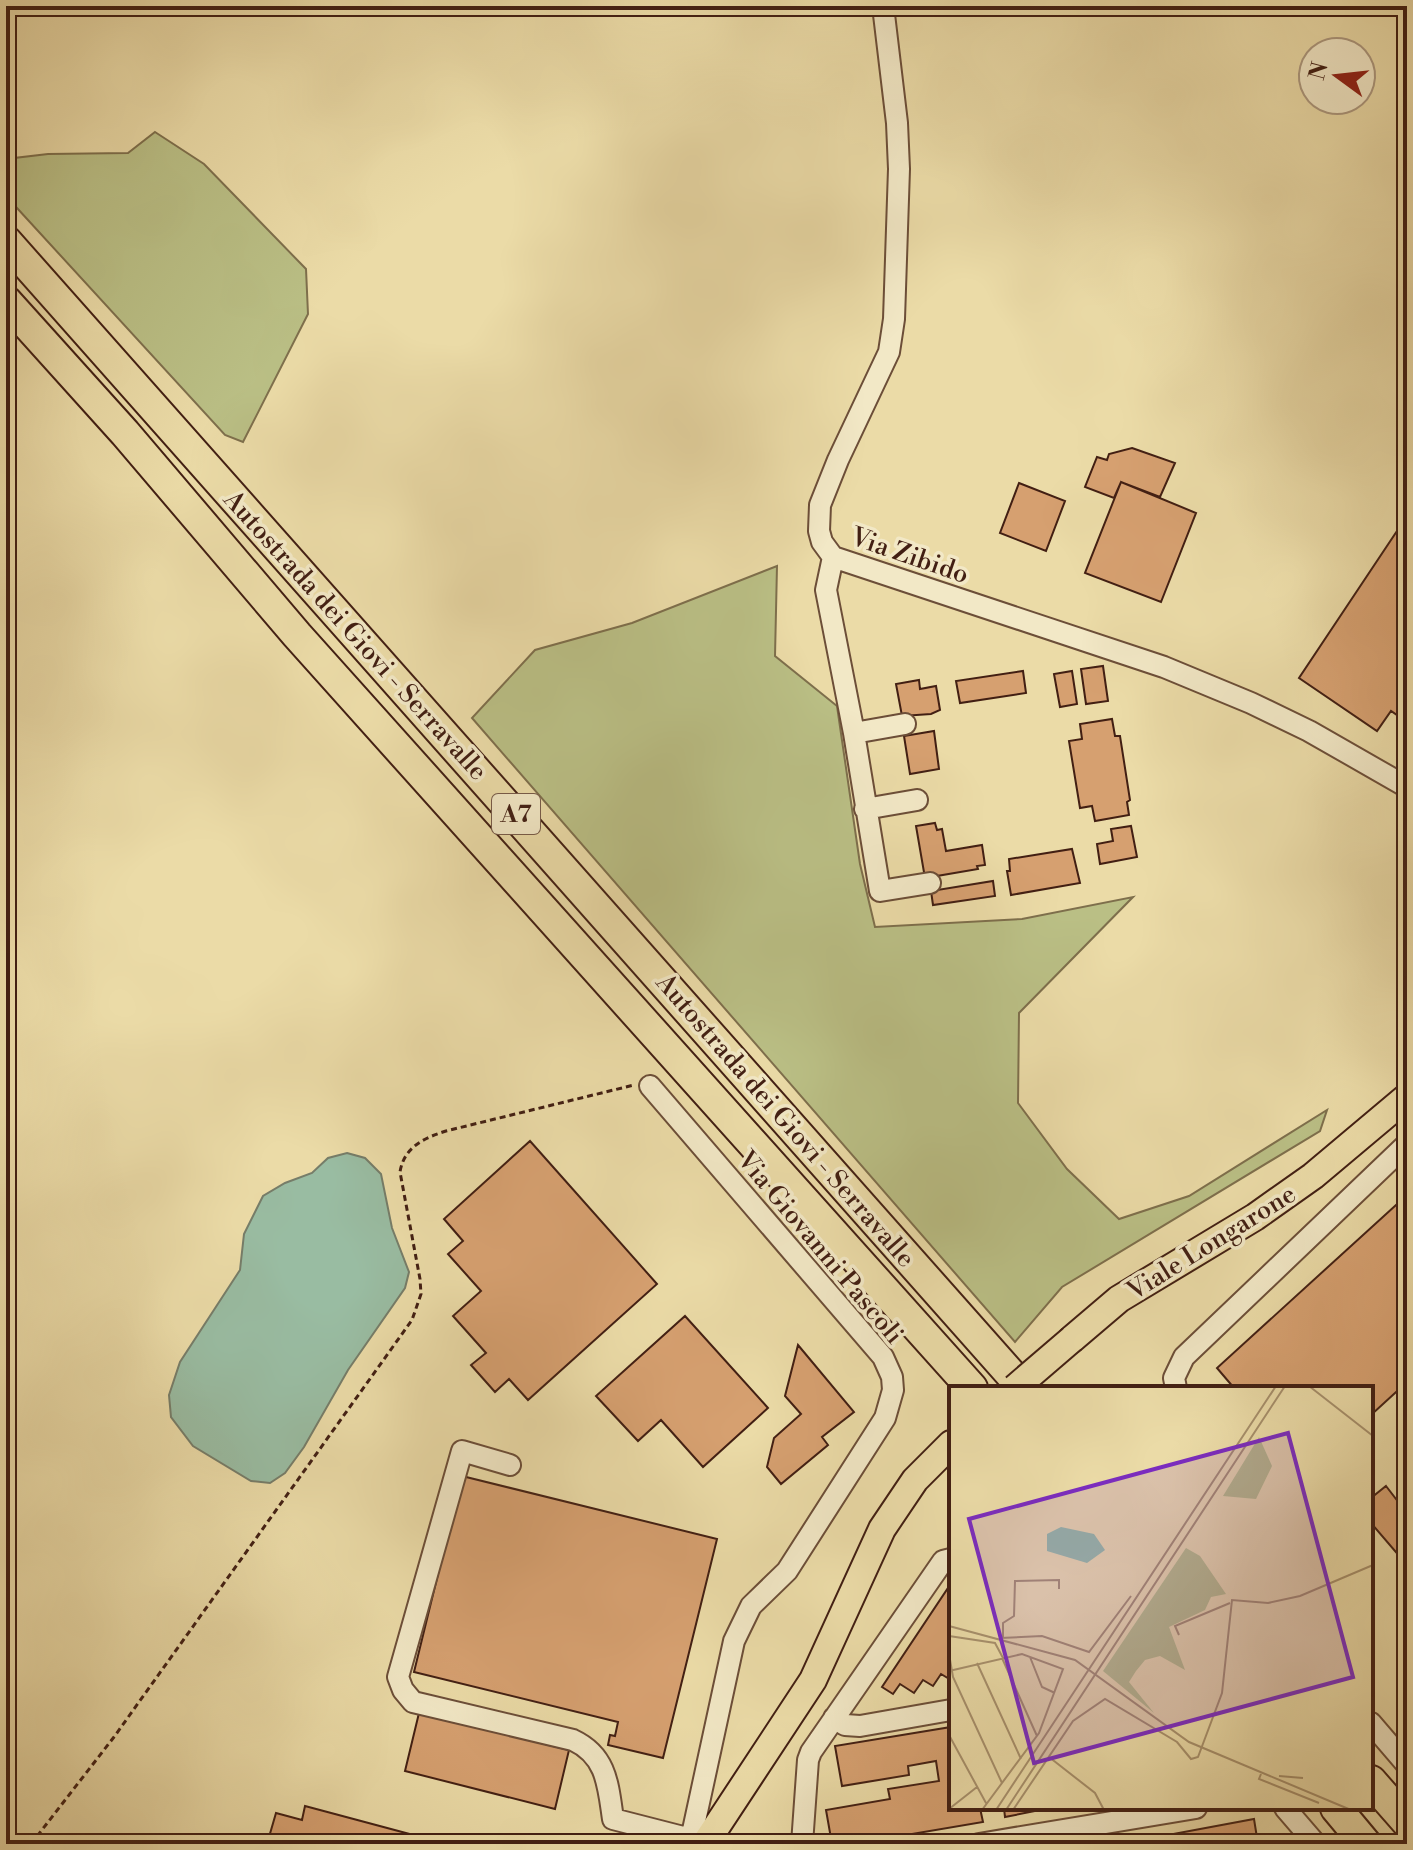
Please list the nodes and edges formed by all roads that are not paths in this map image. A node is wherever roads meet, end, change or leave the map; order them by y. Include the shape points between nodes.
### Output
1 (883, 6) edge
2 (6, 241) edge
3 (6, 301) edge
4 (833, 557) junction
5 (905, 724) dead end
6 (854, 733) junction
7 (1407, 787) edge
8 (917, 800) dead end
9 (865, 809) junction
10 (930, 883) dead end
11 (650, 1086) road end
12 (1407, 1097) edge
13 (1407, 1144) edge
14 (970, 1386) edge
15 (1017, 1386) edge
16 (1021, 1386) edge
17 (1176, 1386) edge
18 (949, 1446) edge
19 (510, 1465) dead end
20 (949, 1560) edge
21 (949, 1710) edge
22 (834, 1718) junction
23 (1373, 1725) edge
24 (1407, 1764) edge
25 (1373, 1783) edge
26 (1184, 1810) edge
27 (1287, 1810) edge
28 (1338, 1810) edge
29 (1407, 1822) edge
30 (700, 1843) edge
31 (802, 1844) edge
32 (979, 1844) edge
33 (1316, 1844) edge
34 (1366, 1844) edge

1 - 4 street, Via Zibido via 899,169 894,319 889,352 820,505 819,531
2 - 16 highway, Autostrada dei Giovi - Serravalle / A7
3 - 14 highway, Autostrada dei Giovi - Serravalle / A7 via 297,635
4 - 6 street via 826,590
4 - 7 street, Via Zibido via 1164,667 1309,731
5 - 6 street
6 - 9 street
8 - 9 street
9 - 10 street via 880,891
11 - 30 street, Via Giovanni Pascoli via 883,1357 893,1390 885,1418 787,1571 751,1606 740,1625
12 - 15 main road, Viale Longarone, bridge via 1255,1217 1119,1299
13 - 17 street via 1184,1357
18 - 30 main road via 915,1480 882,1529 813,1680 762,1761
19 - 30 street via 462,1451 398,1677 403,1690 413,1702 589,1748 603,1767 613,1819
20 - 22 street
21 - 22 street via 860,1726
22 - 31 street via 808,1760
23 - 24 street
25 - 29 highway
26 - 32 street
27 - 33 street
28 - 34 highway

